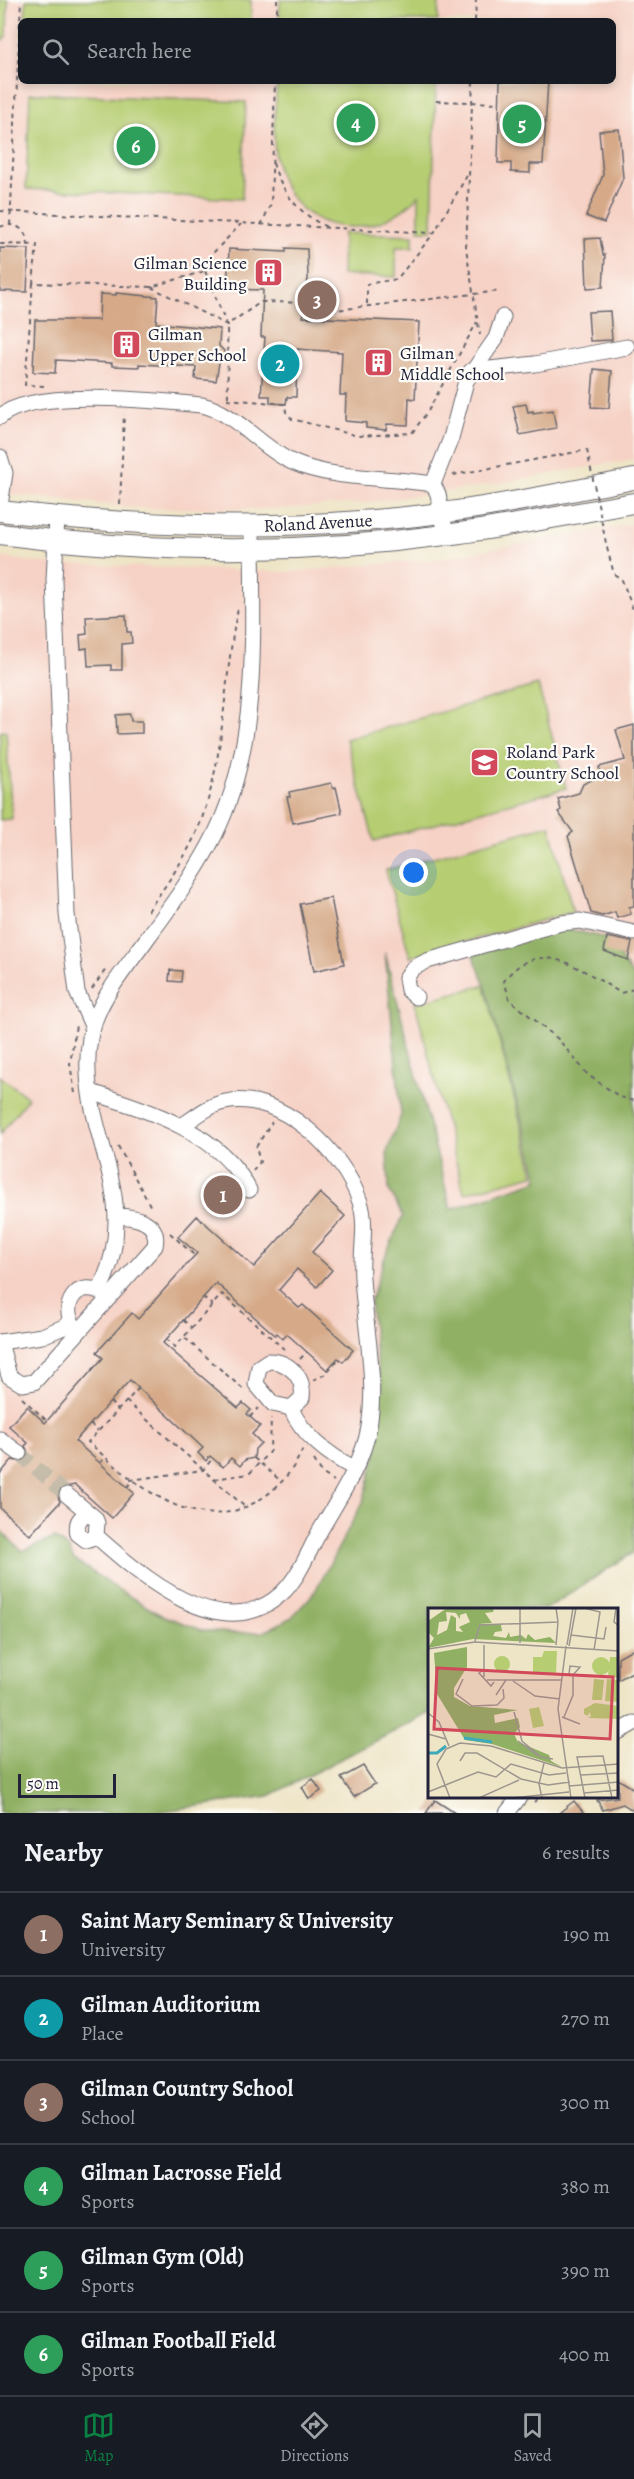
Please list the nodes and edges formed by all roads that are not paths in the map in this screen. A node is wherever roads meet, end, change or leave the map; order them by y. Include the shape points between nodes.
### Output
1 (503, 317) dead end
2 (627, 347) dead end
3 (471, 371) junction
4 (1, 415) edge
5 (0, 457) edge
6 (436, 478) junction
7 (634, 479) edge
8 (634, 502) edge
9 (0, 508) edge
10 (442, 513) junction
11 (57, 517) junction
12 (252, 526) junction
13 (0, 534) edge
14 (446, 535) junction
15 (55, 541) junction
16 (252, 550) junction
17 (634, 933) edge
18 (416, 996) dead end
19 (93, 1028) junction
20 (91, 1092) junction
21 (182, 1126) junction
22 (249, 1190) dead end
23 (118, 1216) junction
24 (104, 1294) junction
25 (75, 1327) junction
26 (0, 1342) edge
27 (291, 1408) dead end
28 (0, 1439) edge
29 (19, 1453) tunnel mouth
30 (354, 1468) junction
31 (67, 1495) tunnel mouth
32 (634, 1723) edge
33 (619, 1731) edge
34 (519, 1798) edge
35 (507, 1813) edge

1 - 3 street via 496,338
2 - 3 street
3 - 6 street
4 - 6 street via 32,402 56,399 210,407 293,462 325,470
5 - 9 street via 5,473
6 - 10 street
7 - 10 main road, Roland Avenue
8 - 14 main road, Roland Avenue
9 - 11 main road, Roland Avenue
10 - 12 main road, Roland Avenue
10 - 14 street
11 - 12 main road, Roland Avenue via 149,525
11 - 15 street
12 - 16 street
13 - 15 main road, Roland Avenue
14 - 16 main road, Roland Avenue
15 - 16 main road, Roland Avenue via 139,548
15 - 19 street via 67,914 77,992
16 - 19 street via 248,716 236,787 208,849 118,977
17 - 18 street via 580,921 561,923 427,961 413,968 406,978 408,990
19 - 20 street
20 - 21 street
20 - 23 street
21 - 22 street via 225,1159
21 - 30 street via 224,1102 272,1105 299,1121 313,1135 341,1167 356,1193 362,1215 362,1277 372,1386 369,1428
23 - 24 street
23 - 24 street via 144,1221 155,1231 155,1246
24 - 25 street
24 - 25 street via 85,1289 73,1296 68,1310
25 - 26 street
25 - 26 street via 34,1382 27,1384 15,1382 9,1376
27 - 30 street via 298,1422 325,1449
28 - 29 street
30 - 31 street via 288,1585 274,1600 250,1610 222,1612 185,1602 124,1561 96,1536 95,1518
32 - 33 street
34 - 35 street

